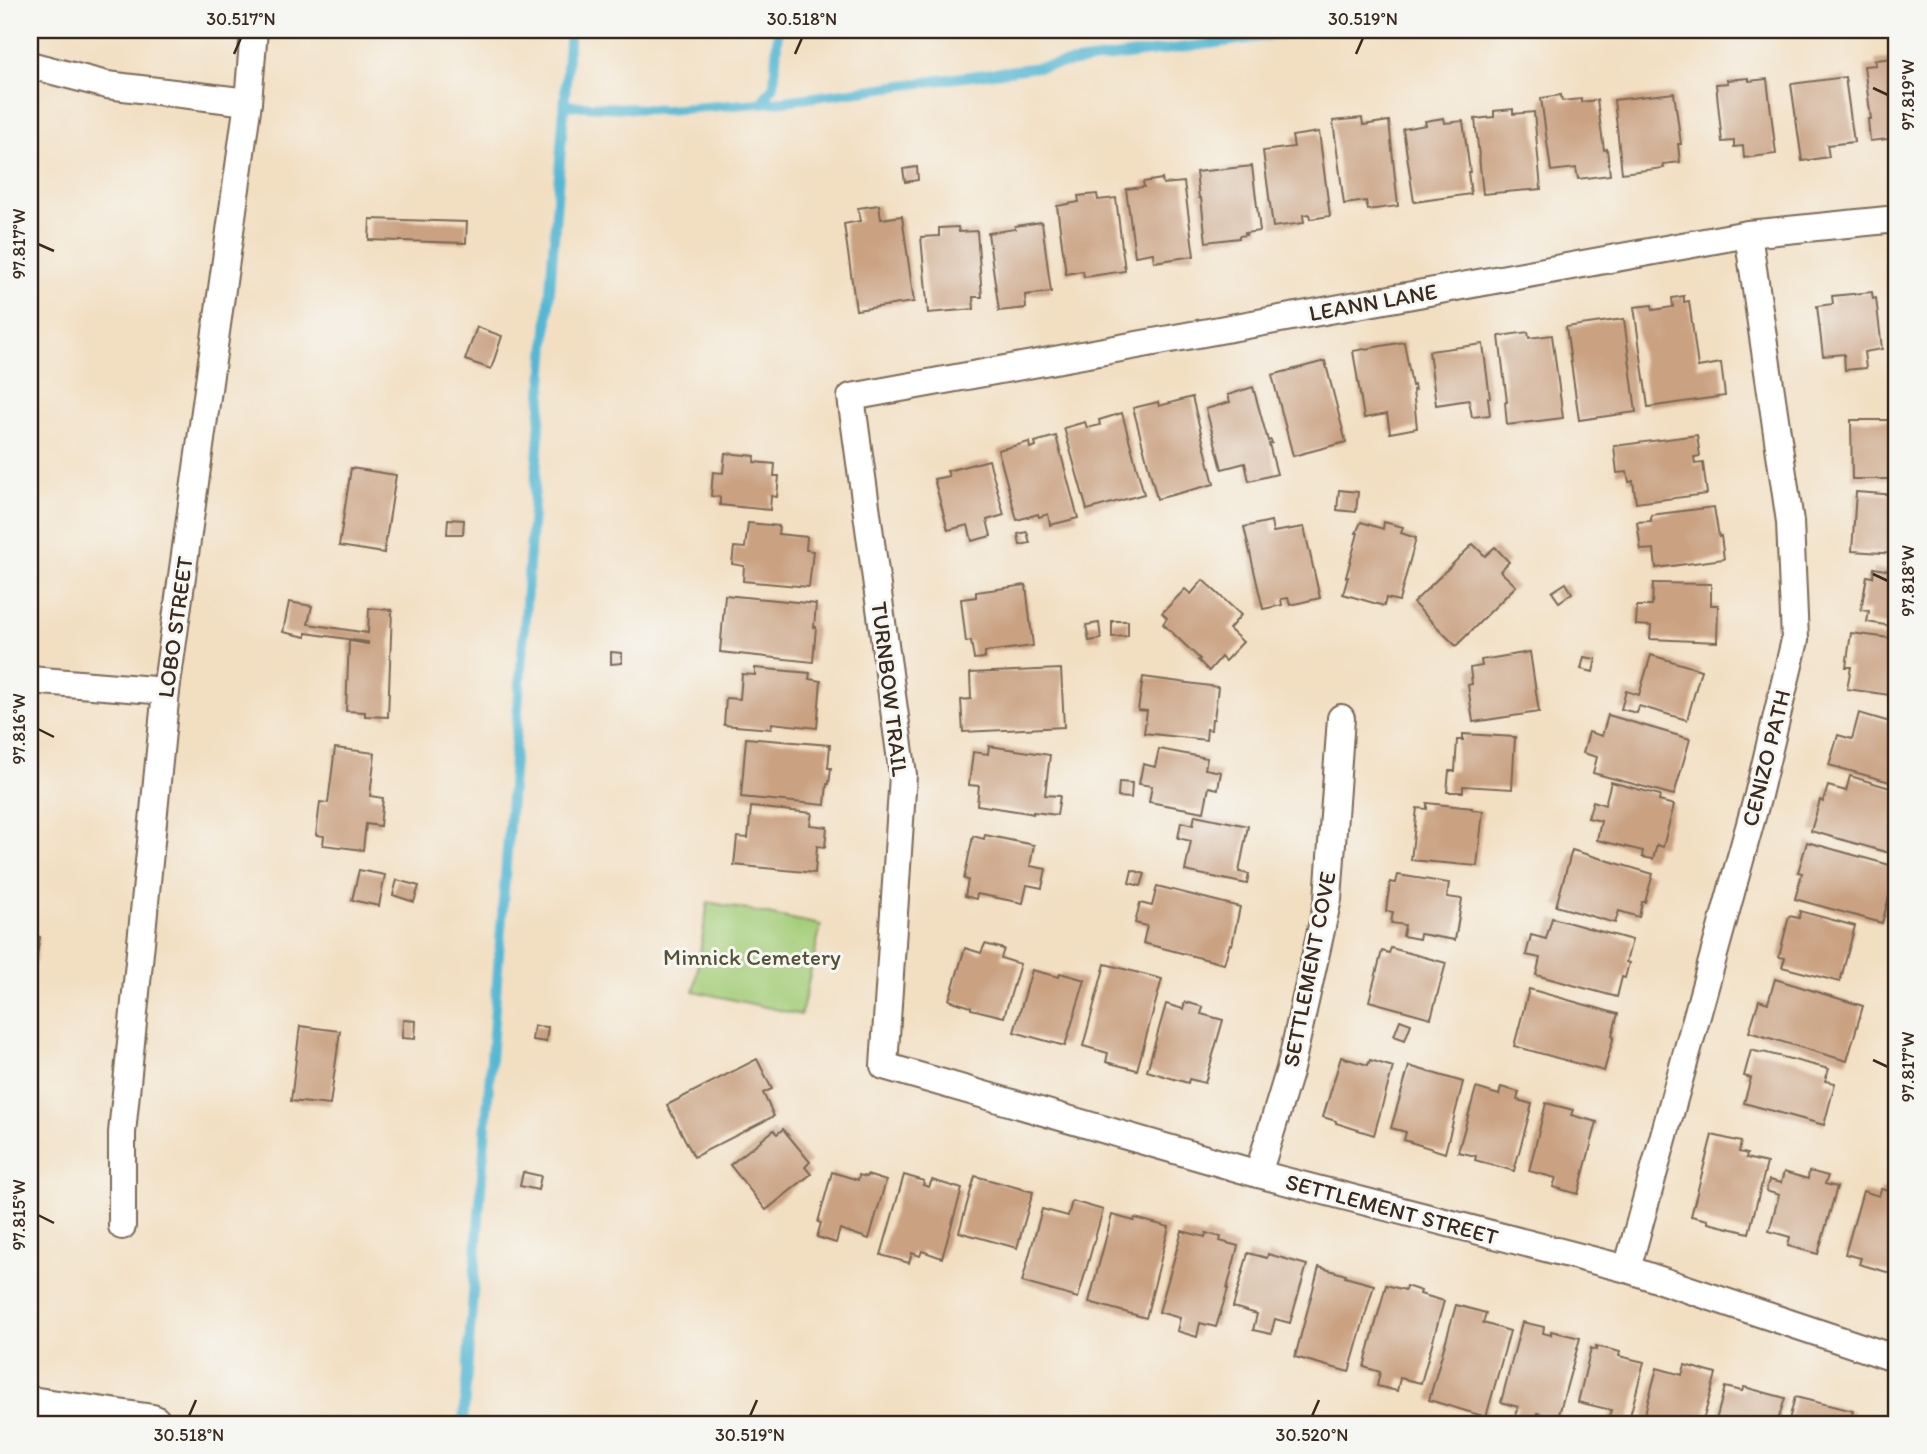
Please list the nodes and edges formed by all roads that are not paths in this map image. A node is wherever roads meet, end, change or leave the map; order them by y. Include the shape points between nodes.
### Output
1 (254, 30) edge
2 (30, 65) edge
3 (248, 102) junction
4 (1897, 219) edge
5 (1748, 234) junction
6 (851, 397) joint
7 (30, 680) edge
8 (166, 691) junction
9 (1341, 718) dead end
10 (884, 1066) joint
11 (1258, 1174) junction
12 (122, 1226) dead end
13 (1627, 1269) junction
14 (1897, 1359) edge
15 (30, 1406) edge
16 (152, 1424) edge

1 - 3 street, LOBO STREET
2 - 3 street via 107,85
3 - 8 street, LOBO STREET
4 - 5 street, LEANN LANE
5 - 6 street, LEANN LANE
5 - 13 street, CENIZO PATH via 1790,522 1796,640 1758,795
6 - 10 street, TURNBOW TRAIL via 903,775
7 - 8 street
8 - 12 street, LOBO STREET via 122,1133
9 - 11 street, SETTLEMENT COVE via 1328,899 1290,1069
10 - 11 street, SETTLEMENT STREET
11 - 13 street, SETTLEMENT STREET
13 - 14 street, SETTLEMENT STREET
15 - 16 highway

